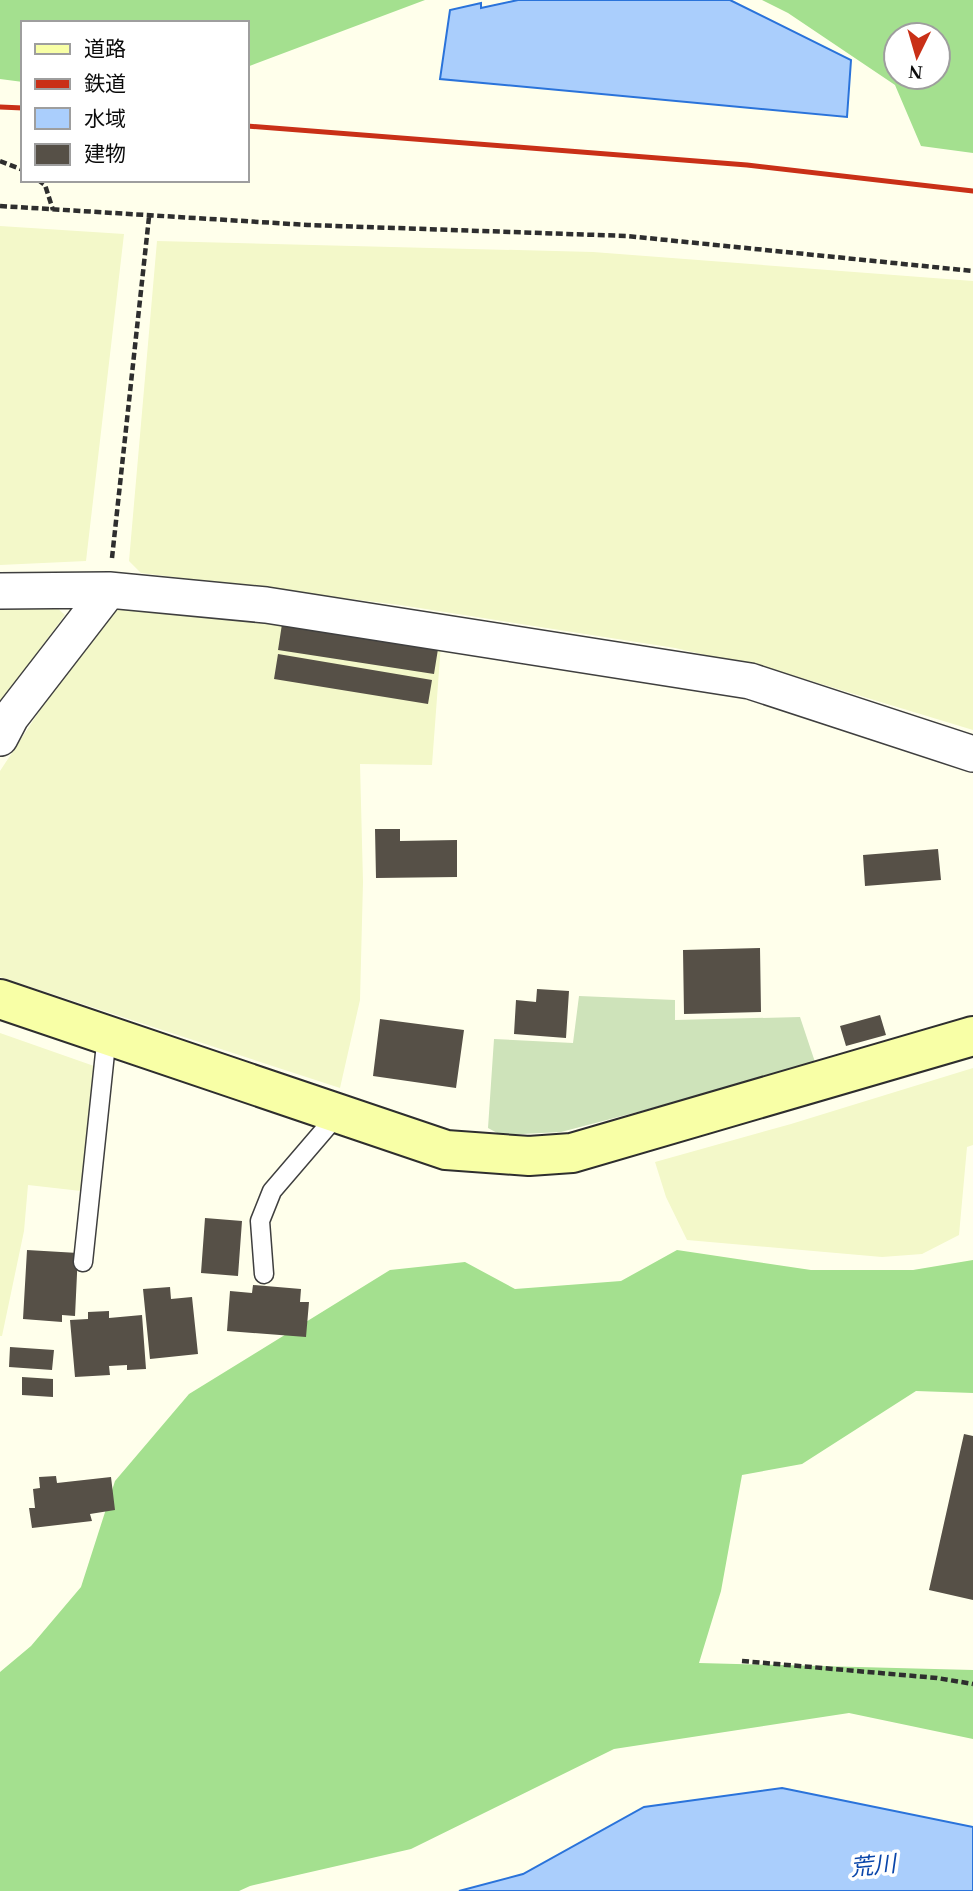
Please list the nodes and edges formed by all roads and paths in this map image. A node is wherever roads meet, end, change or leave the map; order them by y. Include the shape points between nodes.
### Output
1 (0, 161) edge
2 (21, 169) edge
3 (41, 182) edge
4 (0, 206) edge
5 (53, 210) junction
6 (149, 217) junction
7 (973, 271) edge
8 (109, 590) junction
9 (0, 591) edge
10 (0, 738) edge
11 (973, 754) edge
12 (0, 999) edge
13 (107, 1034) junction
14 (973, 1036) edge
15 (338, 1114) junction
16 (83, 1262) dead end
17 (264, 1274) dead end
18 (742, 1661) dead end
19 (973, 1684) edge

1 - 2 path
3 - 5 path
4 - 5 path
5 - 6 path
6 - 7 path via 627,236
6 - 8 path
8 - 9 street
8 - 10 street via 11,717
8 - 11 street via 266,605 750,681
12 - 13 street
13 - 15 street
13 - 16 lane
14 - 15 street via 572,1153 529,1156 446,1150
15 - 17 lane via 272,1191 260,1221
18 - 19 path

